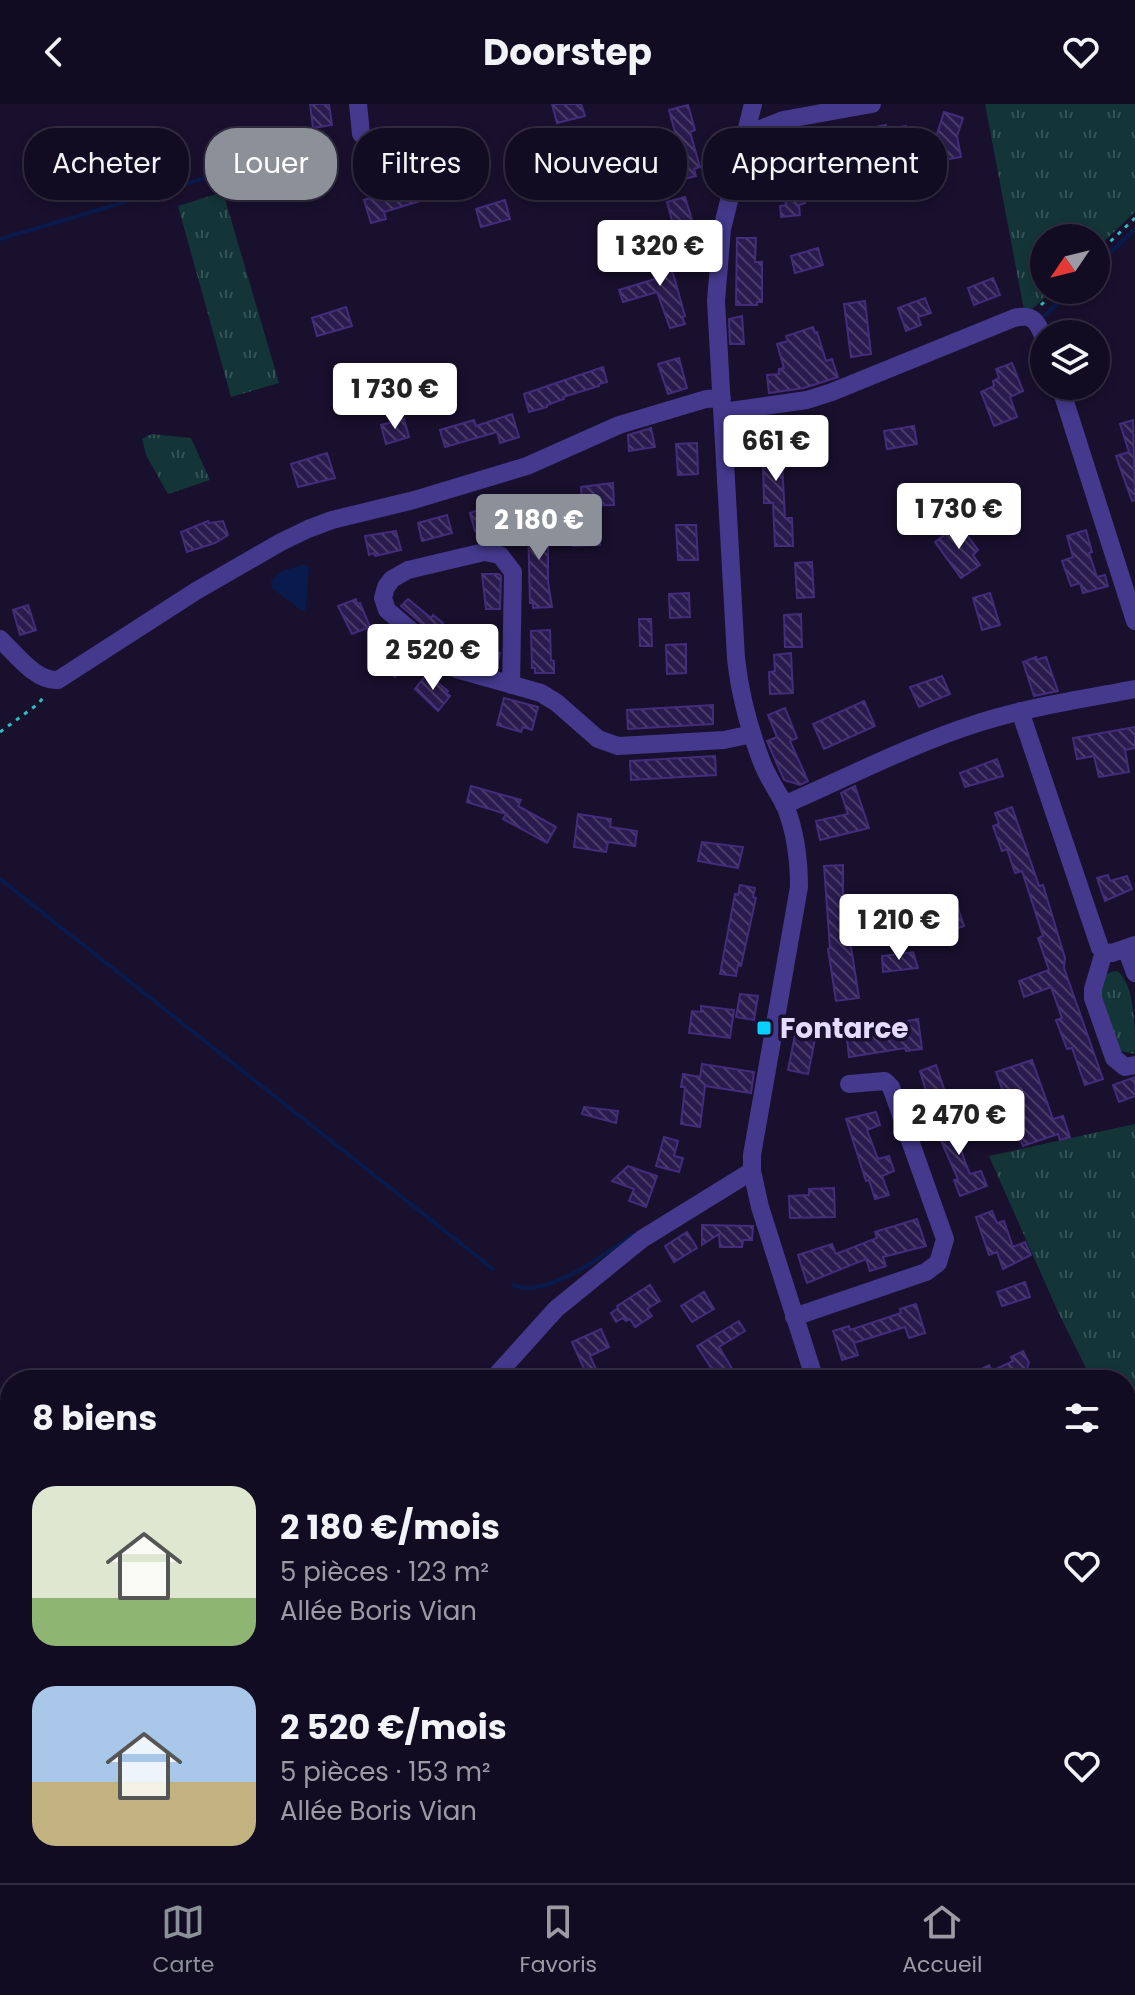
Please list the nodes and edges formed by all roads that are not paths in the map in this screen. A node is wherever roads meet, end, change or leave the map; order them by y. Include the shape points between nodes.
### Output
1 (358, 104) edge
2 (753, 104) edge
3 (872, 104) edge
4 (360, 128) edge
5 (747, 128) edge
6 (763, 128) edge
7 (729, 200) edge
8 (1035, 320) edge
9 (1064, 400) edge
10 (722, 405) junction
11 (1135, 621) edge
12 (0, 639) edge
13 (511, 685) junction
14 (1135, 689) edge
15 (1020, 711) junction
16 (752, 734) junction
17 (784, 805) junction
18 (1130, 946) edge
19 (1104, 952) junction
20 (1135, 973) edge
21 (1135, 1065) edge
22 (849, 1084) dead end
23 (752, 1171) junction
24 (794, 1317) junction
25 (501, 1370) edge
26 (812, 1370) edge

1 - 4 street
2 - 5 street
3 - 6 street
7 - 10 street via 717,268
8 - 10 street via 1014,318 807,400
9 - 11 street
10 - 12 street via 706,399 619,425 527,466 308,529 196,591 57,679 37,674
10 - 16 street via 736,658
13 - 13 street via 456,669 392,617 383,598 392,579 408,570 484,552 500,555 513,572
13 - 16 street via 547,697 611,746
14 - 15 street
15 - 17 street via 938,737
15 - 19 street
16 - 17 street
17 - 23 street via 796,843 799,887
18 - 19 street
18 - 20 street
19 - 21 street via 1093,998 1114,1058 1125,1067
22 - 24 street via 885,1081 891,1087 945,1239 938,1263 926,1272
23 - 24 street
23 - 25 street via 642,1239 556,1309
24 - 26 street

